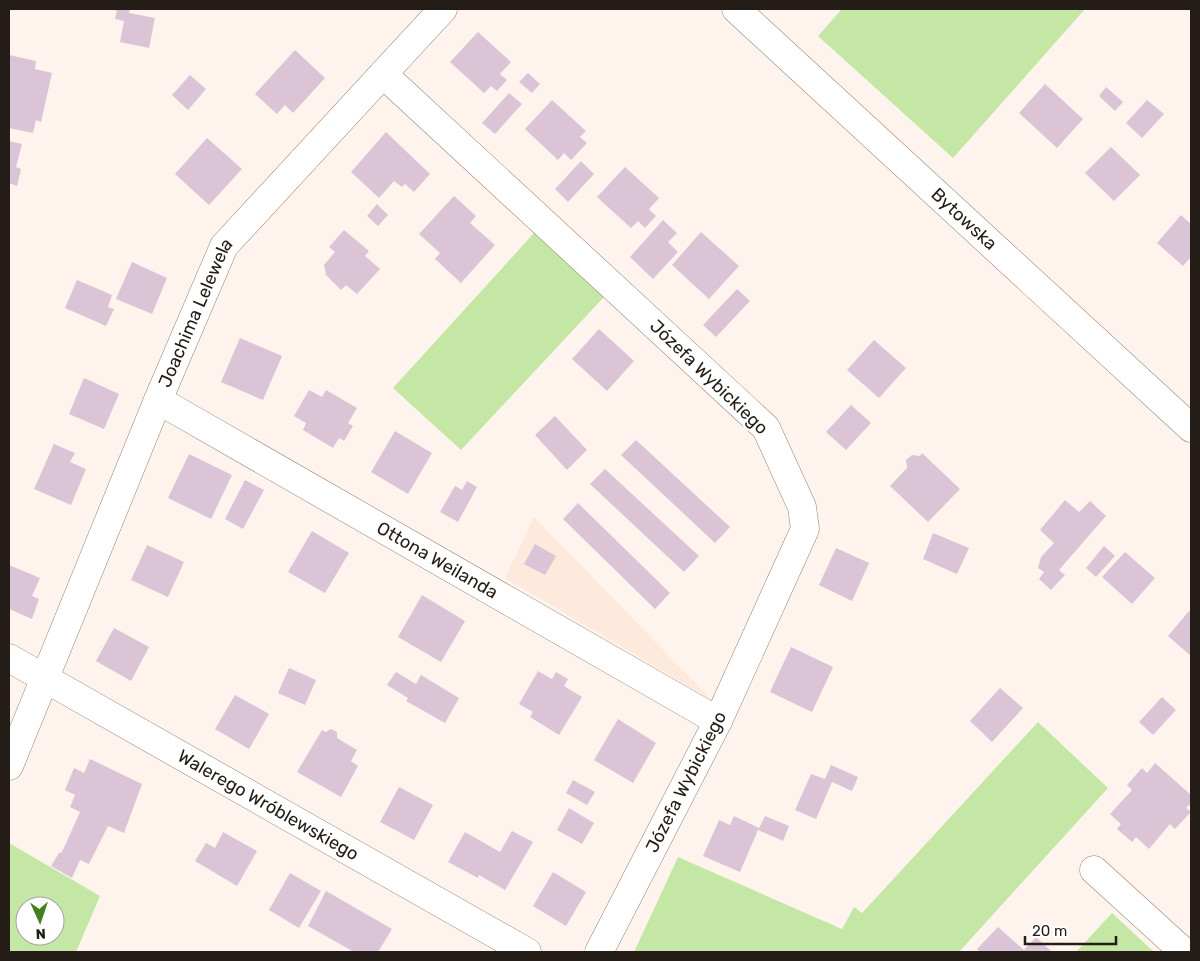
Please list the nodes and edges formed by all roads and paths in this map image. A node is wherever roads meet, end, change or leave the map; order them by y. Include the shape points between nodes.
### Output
1 (443, 9) edge
2 (736, 9) edge
3 (383, 74) junction
4 (158, 400) junction
5 (1191, 428) edge
6 (9, 658) edge
7 (45, 678) junction
8 (718, 721) junction
9 (9, 766) edge
10 (1094, 870) dead end
11 (527, 952) edge
12 (599, 952) edge
13 (1184, 952) edge

1 - 3 street, Joachima Lelewela
2 - 5 street, Bytowska
3 - 4 street, Joachima Lelewela via 224,246
3 - 8 street, Józefa Wybickiego via 766,428 802,507 805,529
4 - 7 street, Joachima Lelewela
4 - 8 street, Ottona Weilanda
6 - 7 street, Walerego Wróblewskiego
7 - 9 street, Joachima Lelewela
7 - 11 street, Walerego Wróblewskiego
8 - 12 street, Józefa Wybickiego
10 - 13 street

